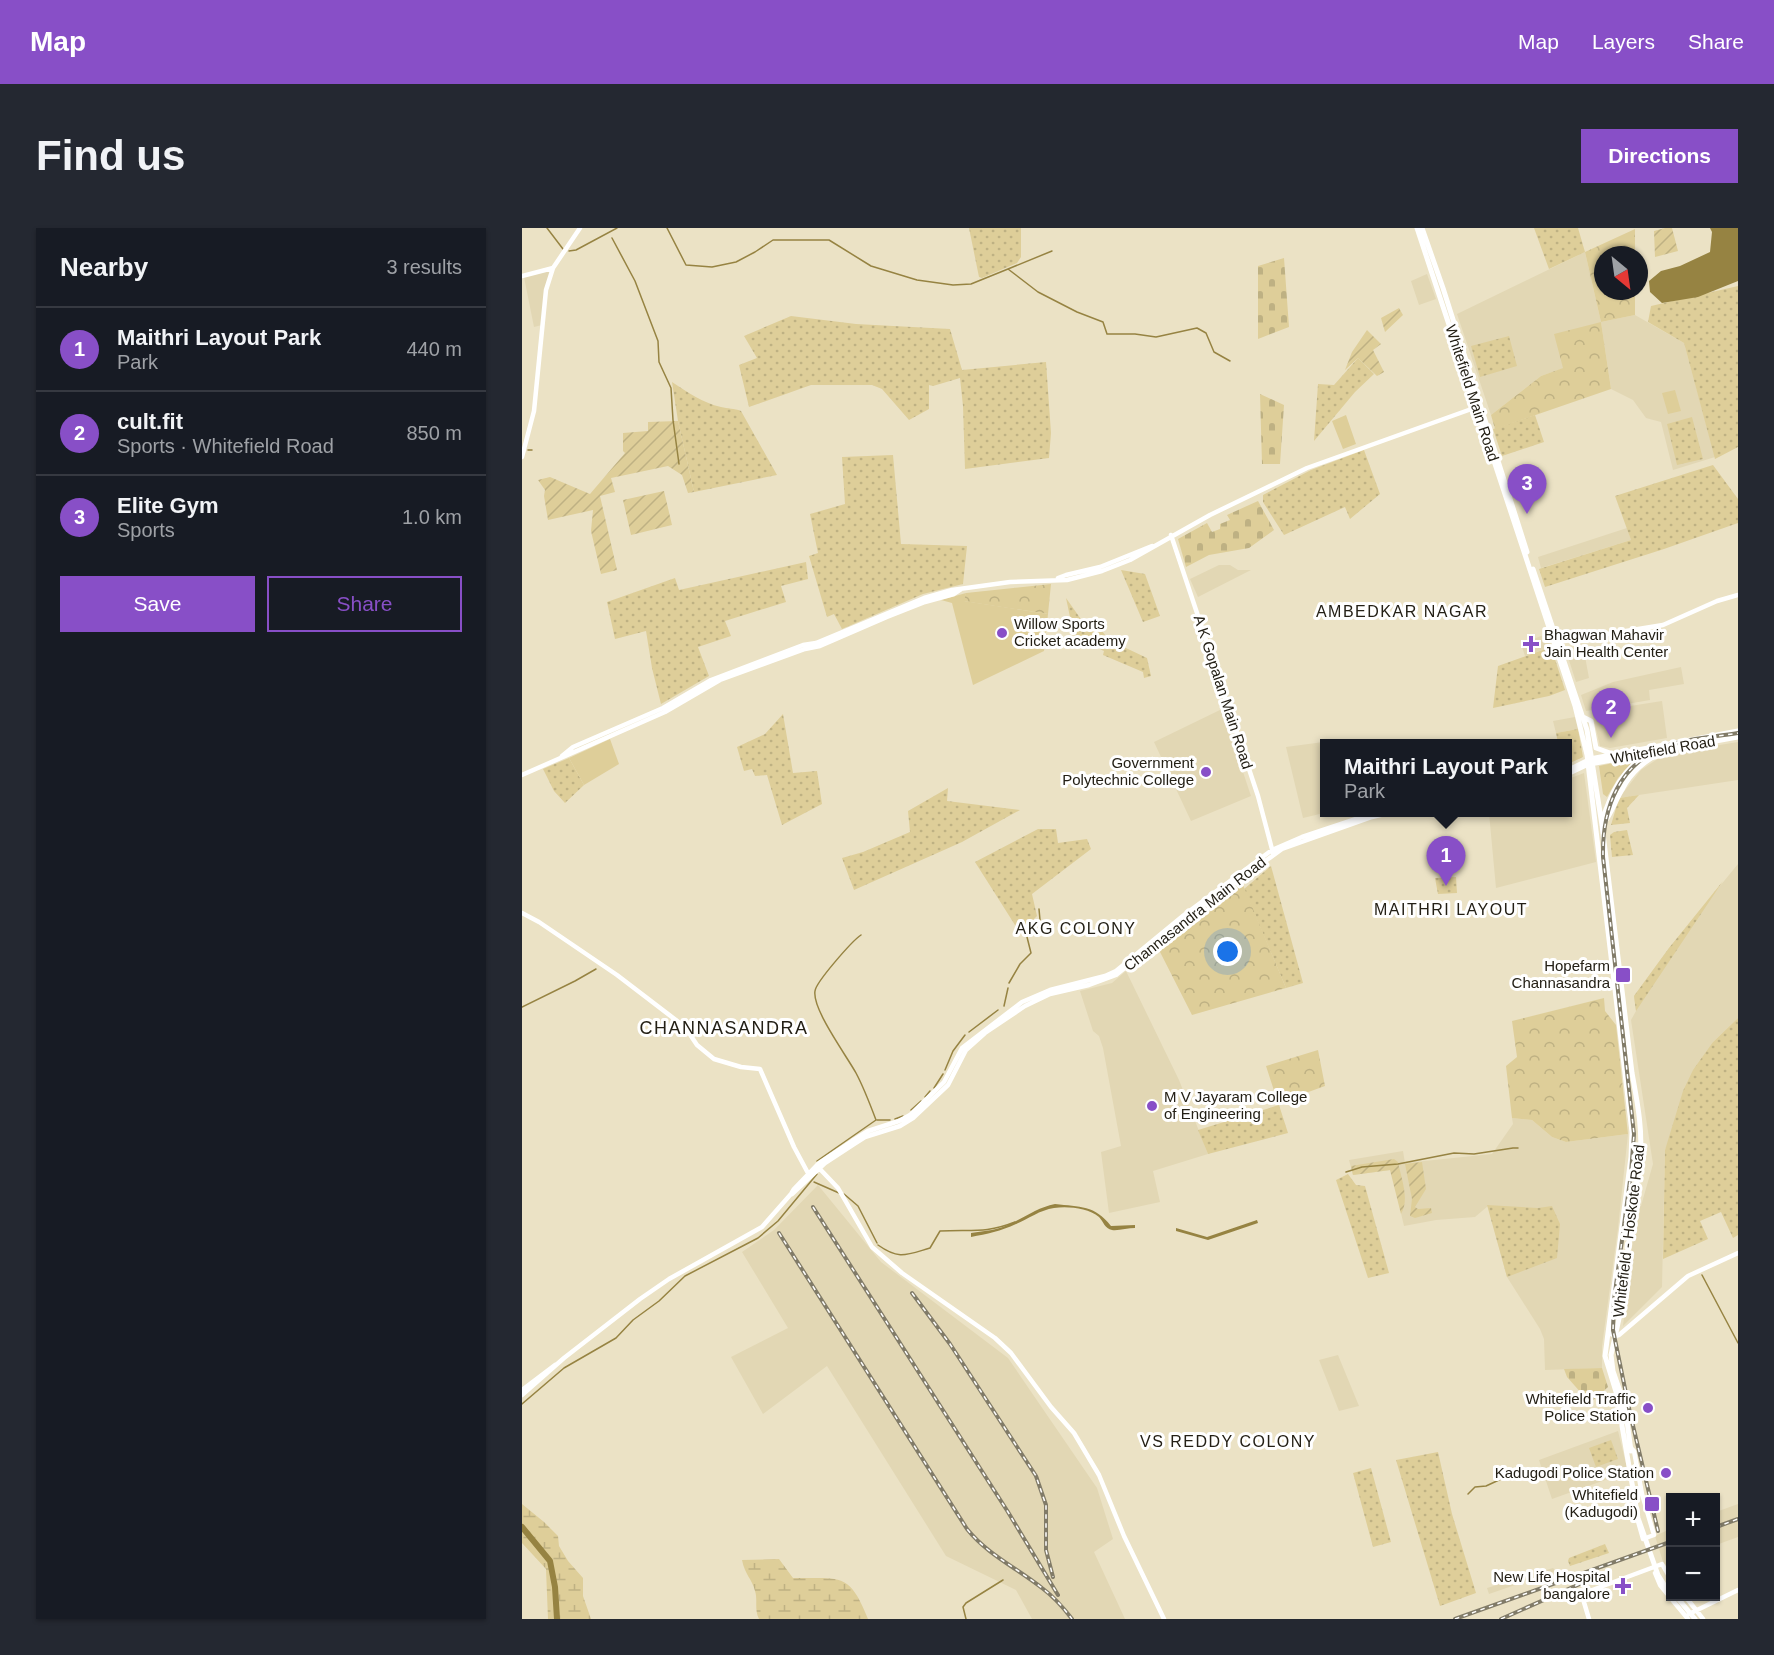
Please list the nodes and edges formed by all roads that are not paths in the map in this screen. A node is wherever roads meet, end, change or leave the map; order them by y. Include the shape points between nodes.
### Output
1 (580, 228) edge
2 (1417, 228) edge
3 (1422, 228) edge
4 (553, 268) junction
5 (522, 276) edge
6 (1477, 406) junction
7 (522, 457) edge
8 (1171, 535) junction
9 (1738, 595) edge
10 (1559, 644) junction
11 (1566, 669) dead end
12 (1583, 717) junction
13 (1738, 731) edge
14 (1738, 737) edge
15 (1716, 738) junction
16 (1708, 739) junction
17 (1671, 748) junction
18 (1652, 752) junction
19 (1611, 754) junction
20 (1591, 761) junction
21 (1572, 770) edge
22 (522, 775) edge
23 (1365, 817) edge
24 (1372, 817) edge
25 (1602, 824) junction
26 (1273, 852) junction
27 (522, 913) edge
28 (1632, 1142) junction
29 (1641, 1143) junction
30 (819, 1166) junction
31 (809, 1175) junction
32 (1622, 1232) junction
33 (1629, 1233) junction
34 (1738, 1253) edge
35 (1612, 1335) junction
36 (556, 1364) junction
37 (522, 1390) edge
38 (522, 1395) edge
39 (1629, 1449) junction
40 (1653, 1567) junction
41 (1666, 1570) edge
42 (1666, 1585) edge
43 (1738, 1590) edge
44 (1678, 1601) edge
45 (1689, 1601) edge
46 (1697, 1610) junction
47 (1690, 1618) edge
48 (1164, 1619) edge
49 (1589, 1619) edge
50 (1703, 1619) edge

1 - 4 street
2 - 6 main road, Whitefield Main Road
3 - 6 main road, Whitefield Main Road
4 - 5 street
4 - 7 street via 546,290 534,415
6 - 8 street via 1308,468
6 - 10 main road, Whitefield Main Road
6 - 20 main road, Whitefield Main Road
8 - 22 street via 1130,560 1067,580 1010,582 924,598 816,643 718,676 663,708 573,747
8 - 26 street, A K Gopalan Main Road
9 - 10 street via 1663,625
10 - 11 main road
10 - 12 main road, Whitefield Main Road
12 - 19 main road via 1591,721 1596,748
12 - 20 main road, Whitefield Main Road
13 - 15 main road, Whitefield Road
14 - 15 main road, Whitefield Road
15 - 16 main road, Whitefield Road
16 - 17 main road, Whitefield Road
16 - 19 main road, Whitefield Road
17 - 18 main road, Whitefield Road
17 - 25 main road via 1644,764 1624,785 1610,817
18 - 20 main road, Whitefield Road
18 - 25 main road via 1620,778
19 - 20 main road, Whitefield Road
20 - 21 street
20 - 25 main road, Whitefield - Hoskote Road
20 - 28 main road, Whitefield - Hoskote Road
23 - 26 street, Channasandra Main Road via 1292,841
24 - 26 street, Channasandra Main Road
25 - 29 main road, Whitefield - Hoskote Road
26 - 30 street, Channasandra Main Road via 1163,931 1116,971 1050,990 1003,1020 971,1044 948,1085 930,1100 899,1122 864,1134
27 - 31 street via 617,975 686,1027 697,1045 714,1059 760,1068
28 - 29 main road
28 - 32 main road, Whitefield - Hoskote Road
29 - 33 main road, Whitefield - Hoskote Road
30 - 31 street, Channasandra Main Road
30 - 48 street via 838,1188 872,1247 995,1338 1074,1433 1099,1475
31 - 36 street, Channasandra Main Road via 762,1227 669,1279
32 - 33 main road
32 - 35 main road, Whitefield - Hoskote Road
33 - 35 main road, Whitefield - Hoskote Road via 1620,1314
34 - 35 street via 1688,1276 1633,1324
35 - 39 main road, Whitefield - Hoskote Road via 1611,1361 1625,1406
36 - 37 street, Channasandra Main Road
36 - 38 street, Channasandra Main Road
39 - 39 street via 1634,1451 1654,1535 1643,1539 1634,1512 1625,1452
39 - 42 main road, Whitefield - Hoskote Road via 1641,1530 1658,1575
40 - 41 street via 1662,1564
40 - 47 street via 1660,1585
40 - 49 street via 1585,1593
43 - 46 street
44 - 47 main road, Whitefield - Hoskote Road
45 - 46 street
46 - 47 street
46 - 50 street

